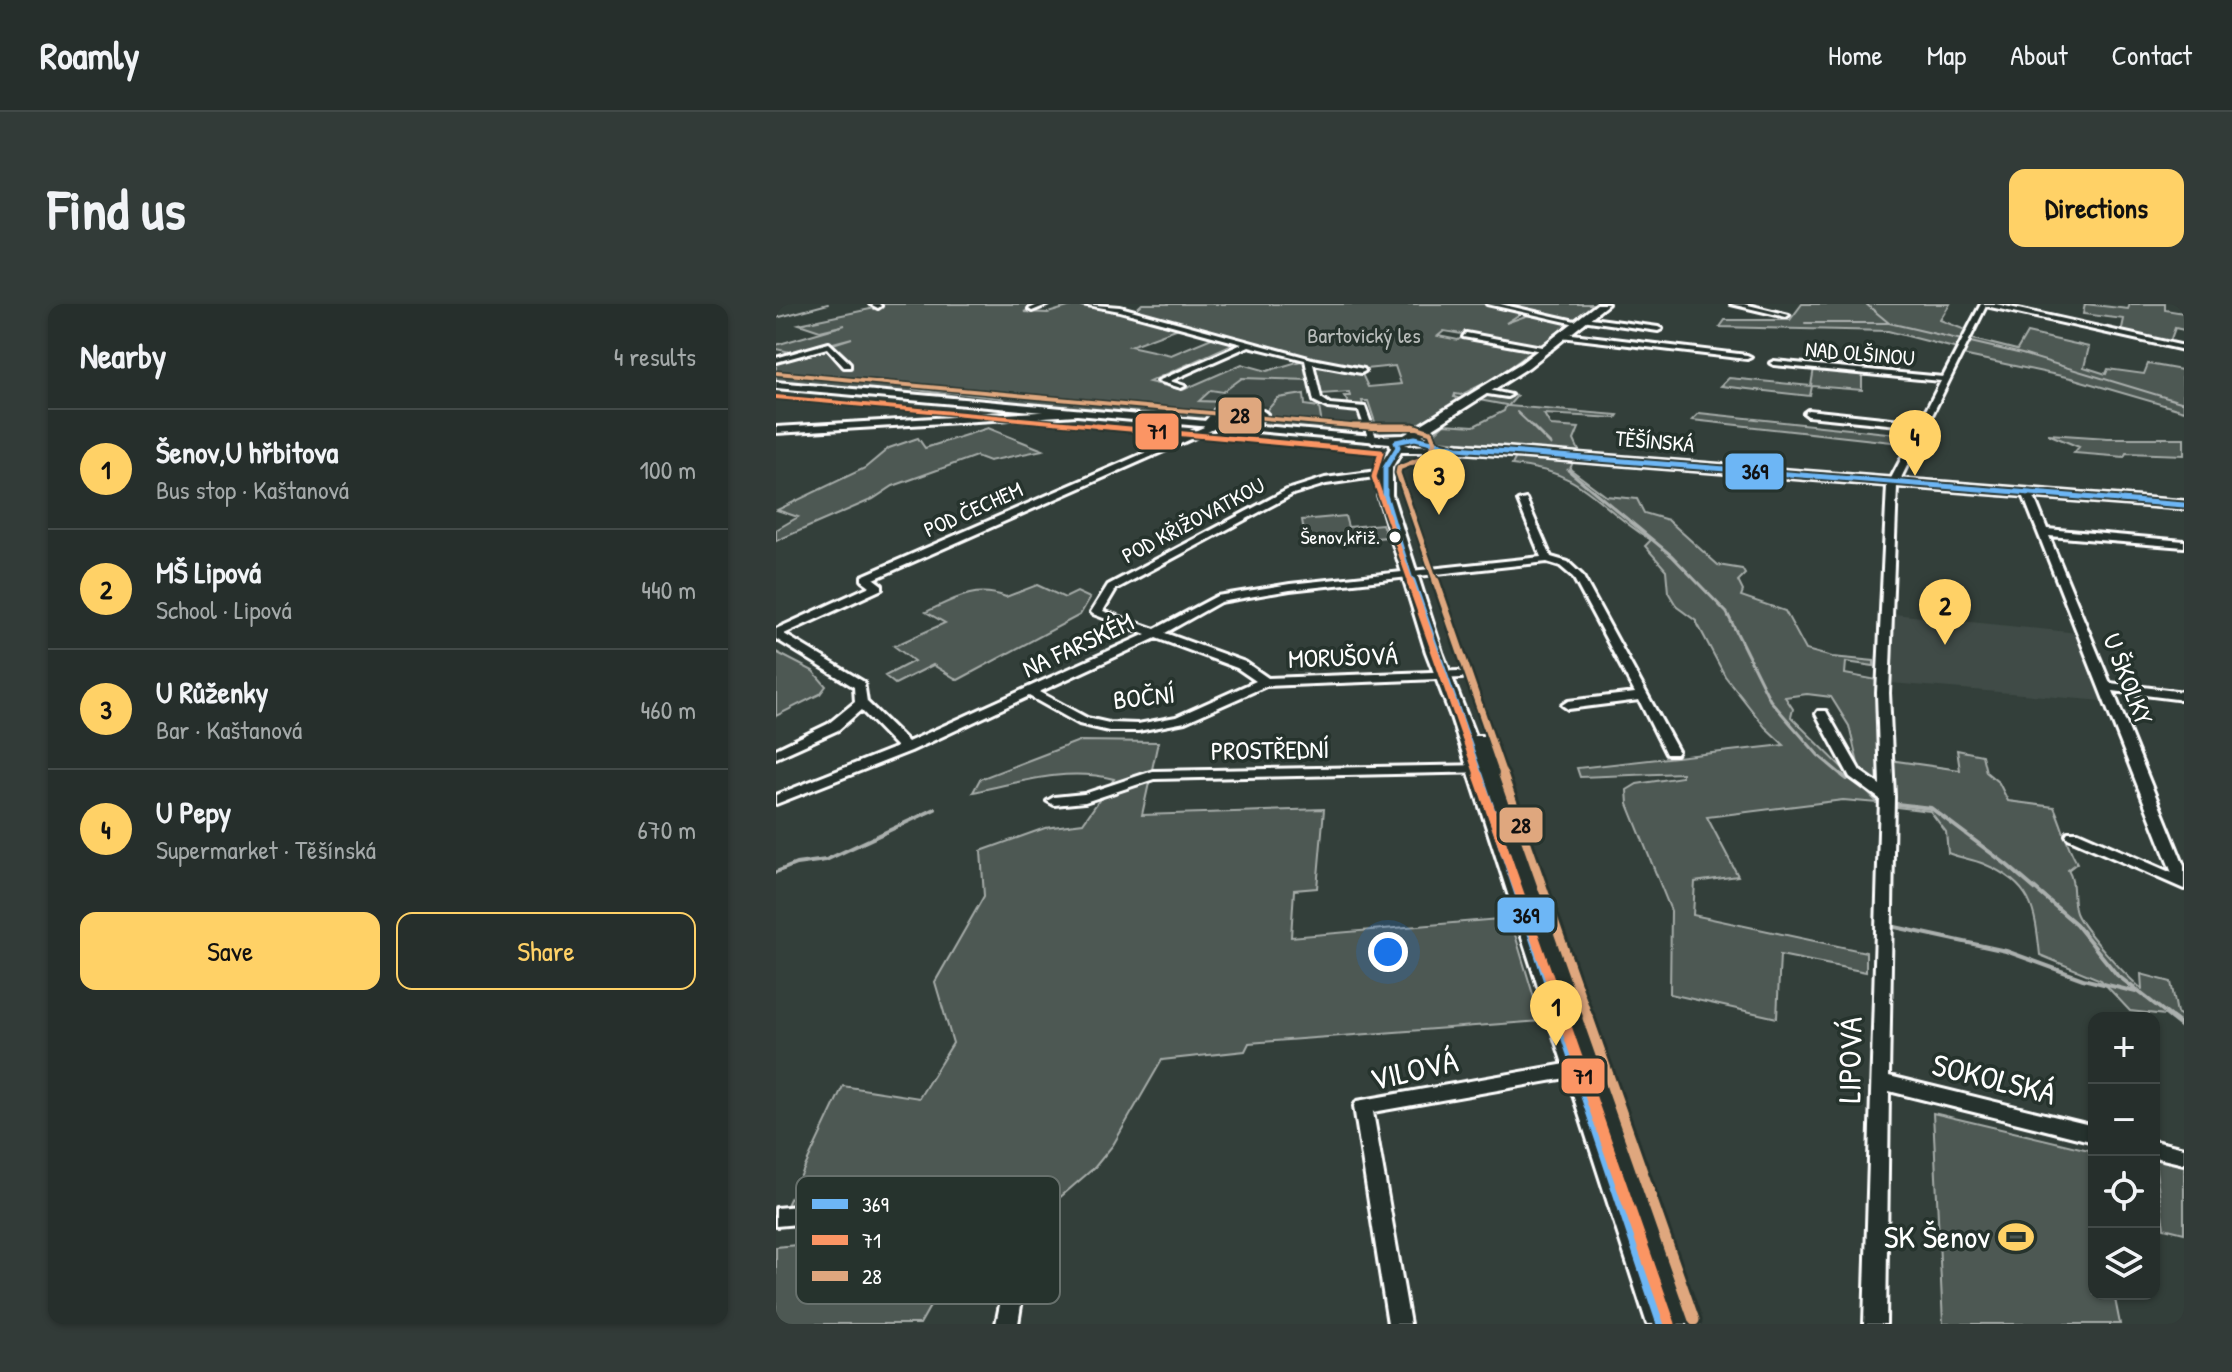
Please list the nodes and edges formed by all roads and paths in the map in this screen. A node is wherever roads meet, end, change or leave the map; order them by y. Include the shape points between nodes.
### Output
1 (1046, 304) edge
2 (1085, 304) edge
3 (1490, 304) edge
4 (1603, 304) edge
5 (1734, 304) edge
6 (1985, 304) edge
7 (1032, 309) dead end
8 (1786, 315) dead end
9 (1582, 321) junction
10 (1658, 329) dead end
11 (1466, 335) dead end
12 (1564, 335) junction
13 (1249, 343) junction
14 (2184, 348) edge
15 (1547, 350) junction
16 (1223, 354) junction
17 (1747, 357) dead end
18 (1242, 359) dead end
19 (776, 360) edge
20 (1310, 361) junction
21 (1204, 363) junction
22 (1774, 363) dead end
23 (847, 365) dead end
24 (1217, 366) dead end
25 (1184, 371) junction
26 (1361, 371) dead end
27 (1197, 375) dead end
28 (1943, 379) junction
29 (776, 385) edge
30 (1181, 386) dead end
31 (1484, 391) junction
32 (1507, 395) dead end
33 (1208, 406) dead end
34 (1219, 411) junction
35 (1074, 413) junction
36 (1808, 413) dead end
37 (1922, 425) junction
38 (1210, 426) junction
39 (1250, 429) junction
40 (776, 430) edge
41 (1373, 440) junction
42 (1405, 448) junction
43 (1893, 482) junction
44 (2027, 492) junction
45 (1523, 501) dead end
46 (2184, 505) edge
47 (2043, 532) junction
48 (2183, 546) edge
49 (1547, 559) junction
50 (1415, 574) junction
51 (1157, 633) junction
52 (776, 634) edge
53 (1451, 675) junction
54 (1265, 682) junction
55 (2105, 686) junction
56 (1029, 691) junction
57 (1643, 696) junction
58 (2184, 696) edge
59 (861, 703) junction
60 (1568, 705) dead end
61 (1822, 714) dead end
62 (906, 748) junction
63 (1671, 751) dead end
64 (776, 754) edge
65 (1484, 770) junction
66 (1887, 797) junction
67 (776, 800) edge
68 (1054, 801) dead end
69 (2073, 835) dead end
70 (2182, 884) edge
71 (1585, 1068) junction
72 (1880, 1081) junction
73 (2088, 1133) edge
74 (2160, 1150) edge
75 (2184, 1156) edge
76 (796, 1215) edge
77 (776, 1217) edge
78 (1011, 1304) edge
79 (1007, 1324) edge
80 (1399, 1324) edge
81 (1662, 1324) edge
82 (1683, 1324) edge
83 (1875, 1324) edge

1 - 7 street
2 - 13 street
3 - 9 street
4 - 9 main road
5 - 8 street
6 - 14 street
6 - 28 street
9 - 10 street
9 - 12 main road
11 - 15 street
12 - 15 main road
12 - 17 street
13 - 16 street
13 - 20 street
15 - 31 main road
16 - 18 street
16 - 21 street
19 - 23 street via 829,345
20 - 26 street
20 - 41 street via 1317,399 1328,406 1362,409
21 - 24 street
21 - 25 street
22 - 28 street, NAD OLŠINOU
25 - 27 street
25 - 30 street via 1162,381
28 - 37 street
29 - 35 main road, TĚŠÍNSKÁ
31 - 32 street
31 - 42 main road
33 - 34 street via 1220,407
34 - 38 street
34 - 39 street via 1263,414
35 - 38 main road, TĚŠÍNSKÁ
35 - 40 street
36 - 37 street
37 - 43 street
38 - 39 main road, TĚŠÍNSKÁ
38 - 52 street, POD ČECHEM via 866,578 878,587
39 - 41 main road, TĚŠÍNSKÁ
41 - 42 main road, TĚŠÍNSKÁ
42 - 43 main road, TĚŠÍNSKÁ
42 - 50 main road via 1385,495
42 - 51 street, POD KŘIŽOVATKOU via 1290,492 1112,587 1097,612
43 - 44 main road, TĚŠÍNSKÁ
43 - 66 street, LIPOVÁ via 1883,693
44 - 46 main road, TĚŠÍNSKÁ
44 - 47 street, U ŠKOLKY
45 - 49 street
47 - 48 street
47 - 55 street, U ŠKOLKY
49 - 50 street, NA FARSKÉM
49 - 57 street via 1577,575
50 - 51 street, NA FARSKÉM via 1231,595
50 - 53 main road
51 - 54 street, MORUŠOVÁ via 1241,665
51 - 56 street, NA FARSKÉM
52 - 59 street, POD ČECHEM via 860,685
53 - 54 street, MORUŠOVÁ
53 - 65 main road
54 - 56 street, BOČNÍ via 1188,717 1148,725 1085,722
55 - 58 street
55 - 70 street, U ŠKOLKY
56 - 62 street, NA FARSKÉM
57 - 60 street
57 - 63 street
59 - 62 street, POD ČECHEM
59 - 64 street via 833,727
61 - 66 street via 1855,774
62 - 67 street, NA FARSKÉM
65 - 68 street, PROSTŘEDNÍ via 1153,775 1085,798
65 - 71 main road
66 - 72 street, LIPOVÁ
69 - 70 street, U ŠKOLKY
71 - 80 street, VILOVÁ via 1363,1106
71 - 81 main road
71 - 82 main road
72 - 73 street, SOKOLSKÁ
72 - 83 street, LIPOVÁ
74 - 75 street
76 - 77 street
78 - 79 street

